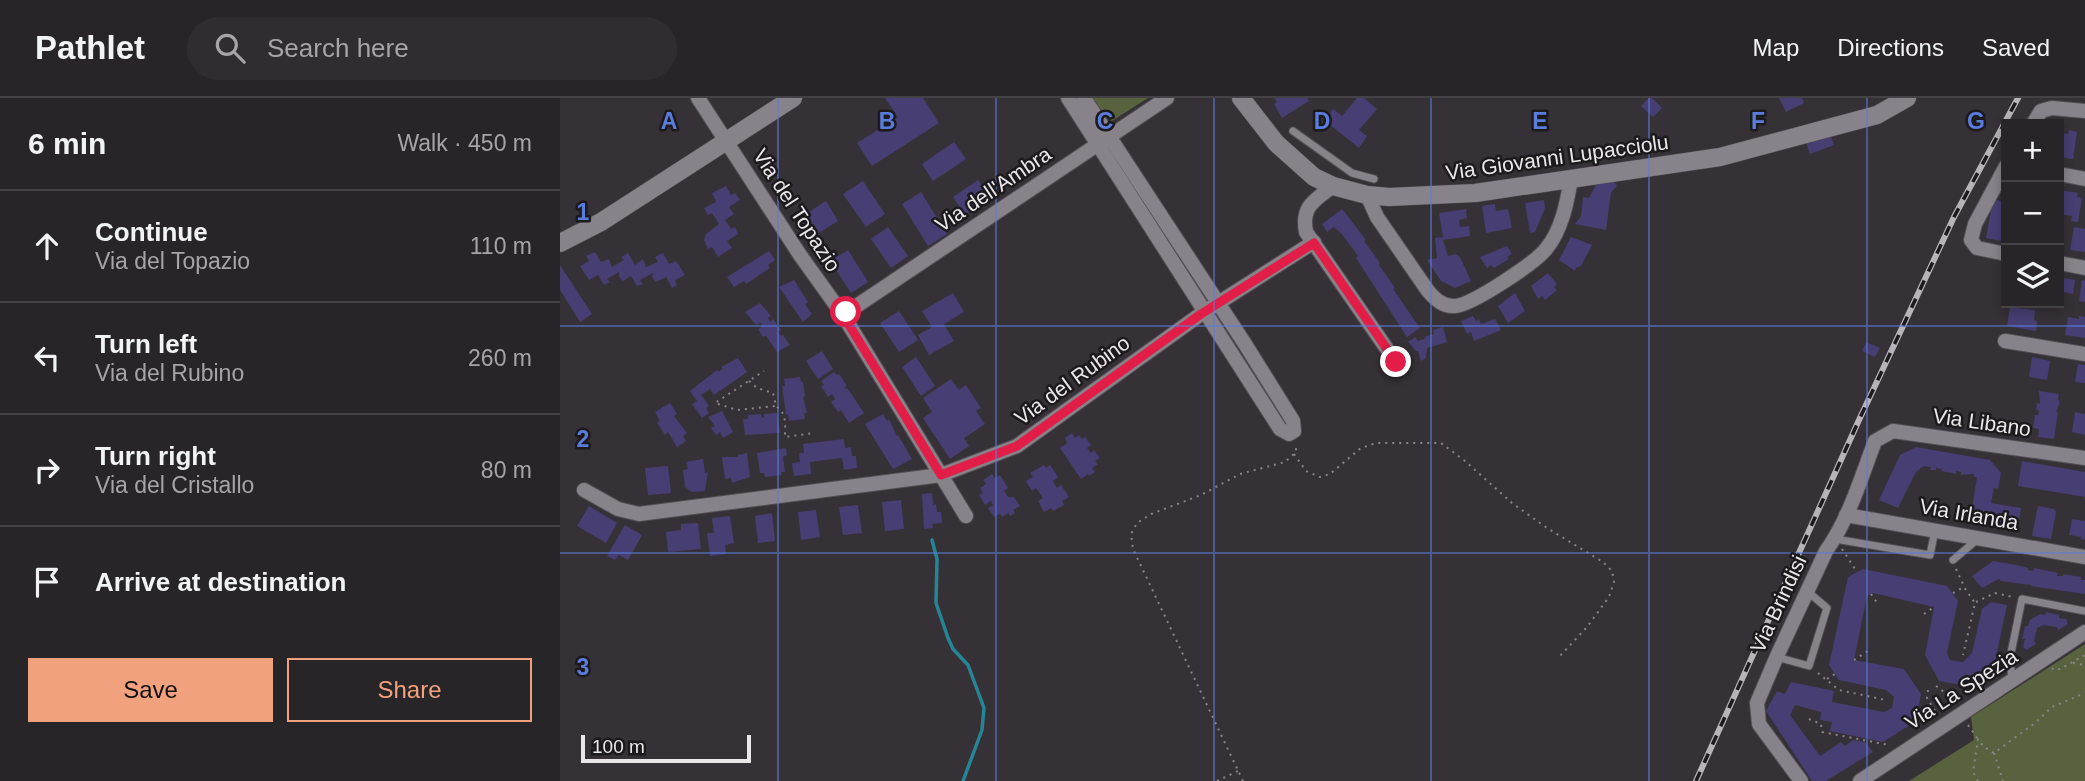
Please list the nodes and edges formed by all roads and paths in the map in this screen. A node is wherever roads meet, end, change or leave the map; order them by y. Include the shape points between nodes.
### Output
1 (698, 98) edge
2 (793, 98) edge
3 (1068, 98) edge
4 (1084, 98) edge
5 (1167, 98) edge
6 (1907, 98) edge
7 (1244, 99) edge
8 (2085, 111) edge
9 (2036, 119) edge
10 (1293, 131) dead end
11 (1103, 140) junction
12 (727, 141) junction
13 (2001, 175) edge
14 (2064, 175) edge
15 (1571, 179) junction
16 (2085, 179) edge
17 (1333, 186) junction
18 (1370, 187) junction
19 (560, 243) edge
20 (1314, 243) junction
21 (2001, 253) edge
22 (2064, 264) edge
23 (2085, 268) edge
24 (1212, 307) junction
25 (843, 315) junction
26 (2006, 341) dead end
27 (2085, 354) edge
28 (1396, 362) dead end
29 (764, 371) dead end
30 (749, 381) junction
31 (776, 406) junction
32 (1293, 432) joint
33 (813, 433) dead end
34 (1875, 441) joint
35 (1294, 454) junction
36 (2085, 458) edge
37 (941, 475) junction
38 (584, 490) dead end
39 (1846, 515) junction
40 (966, 516) dead end
41 (1935, 530) junction
42 (1980, 537) junction
43 (1835, 539) junction
44 (2085, 557) edge
45 (1953, 560) joint
46 (1857, 572) dead end
47 (1964, 587) junction
48 (1808, 592) junction
49 (1952, 593) dead end
50 (1871, 594) dead end
51 (2022, 599) junction
52 (1975, 603) junction
53 (1878, 604) dead end
54 (1934, 607) dead end
55 (2085, 611) edge
56 (1924, 614) dead end
57 (2085, 632) edge
58 (1868, 651) dead end
59 (1963, 655) dead end
60 (2085, 655) edge
61 (1777, 656) junction
62 (1559, 657) dead end
63 (2045, 658) junction
64 (1854, 660) dead end
65 (2073, 663) junction
66 (2085, 665) edge
67 (1810, 666) junction
68 (1835, 674) dead end
69 (1826, 680) junction
70 (2012, 680) junction
71 (1936, 686) dead end
72 (1928, 690) dead end
73 (2085, 693) edge
74 (1886, 700) dead end
75 (1960, 715) junction
76 (1808, 719) dead end
77 (1945, 725) junction
78 (1978, 738) junction
79 (1909, 749) junction
80 (1994, 753) junction
81 (1238, 771) junction
82 (1217, 781) edge
83 (1243, 781) edge
84 (1801, 781) edge
85 (1860, 781) edge
86 (1978, 781) edge
87 (2003, 781) edge

1 - 12 street, Via del Topazio
2 - 12 street
3 - 11 street
4 - 11 street
5 - 11 street, Via dell'Ambra
6 - 15 street, Via Giovanni Lupacciolu via 1877,115 1720,158
7 - 17 street, Via Giovanni Lupacciolu via 1292,159
8 - 9 street via 2052,108 2041,111
10 - 18 lane
11 - 24 street
11 - 25 street, Via dell'Ambra
12 - 19 street
12 - 25 street, Via del Topazio via 797,258
13 - 21 street via 1975,224 1972,240 1977,248
14 - 16 street
15 - 18 street, Via Giovanni Lupacciolu via 1463,194 1401,197
15 - 18 street via 1563,215 1546,250 1476,299 1458,306 1437,301 1428,291 1377,217
17 - 18 street, Via Giovanni Lupacciolu
17 - 20 street via 1306,209 1307,232
20 - 24 street, Via del Rubino
20 - 28 street
22 - 23 street
24 - 32 street via 1280,429
24 - 37 street, Via del Rubino via 1023,442
25 - 37 street, Via del Topazio
26 - 27 street
29 - 30 path
30 - 31 path via 773,393
30 - 31 path via 715,403 737,410
31 - 33 path via 785,420 785,437
32 - 35 path
34 - 36 street, Via Libano via 1893,431
34 - 39 street, Via Brindisi
35 - 62 path via 1306,471 1320,477 1376,443 1441,443 1512,503 1604,562 1614,582 1609,597
35 - 81 path via 1285,462 1240,474 1150,514 1131,534 1133,549
37 - 38 street, Via del Rubino via 639,514 618,509
37 - 40 street, Via del Topazio
39 - 41 street, Via Irlanda
39 - 43 street, Via Brindisi
41 - 42 street, Via Irlanda
41 - 43 lane via 1930,555
42 - 44 street, Via Irlanda
42 - 45 lane
43 - 46 path
43 - 48 street, Via Brindisi
45 - 47 path
47 - 49 path
47 - 52 path
48 - 61 street, Via Brindisi
48 - 67 lane via 1827,608
50 - 53 path
51 - 52 path via 1995,593
51 - 55 lane
51 - 70 lane via 2010,659
52 - 59 path
54 - 56 path
57 - 63 street, Via La Spezia
58 - 64 path
60 - 65 path
61 - 67 lane
61 - 84 street, Via Brindisi via 1757,703 1759,723
63 - 65 path via 2054,670
63 - 70 street, Via La Spezia
65 - 66 path
67 - 69 path
68 - 69 path
69 - 74 path via 1839,690
70 - 75 street, Via La Spezia
71 - 75 path
72 - 77 path via 1927,698
73 - 80 path via 2052,707
75 - 77 street, Via La Spezia
75 - 78 path
76 - 79 path via 1821,724 1822,732
77 - 79 street, Via La Spezia
78 - 80 path
78 - 86 path via 1973,772
79 - 85 street, Via La Spezia
80 - 87 path
81 - 82 path
81 - 83 path

